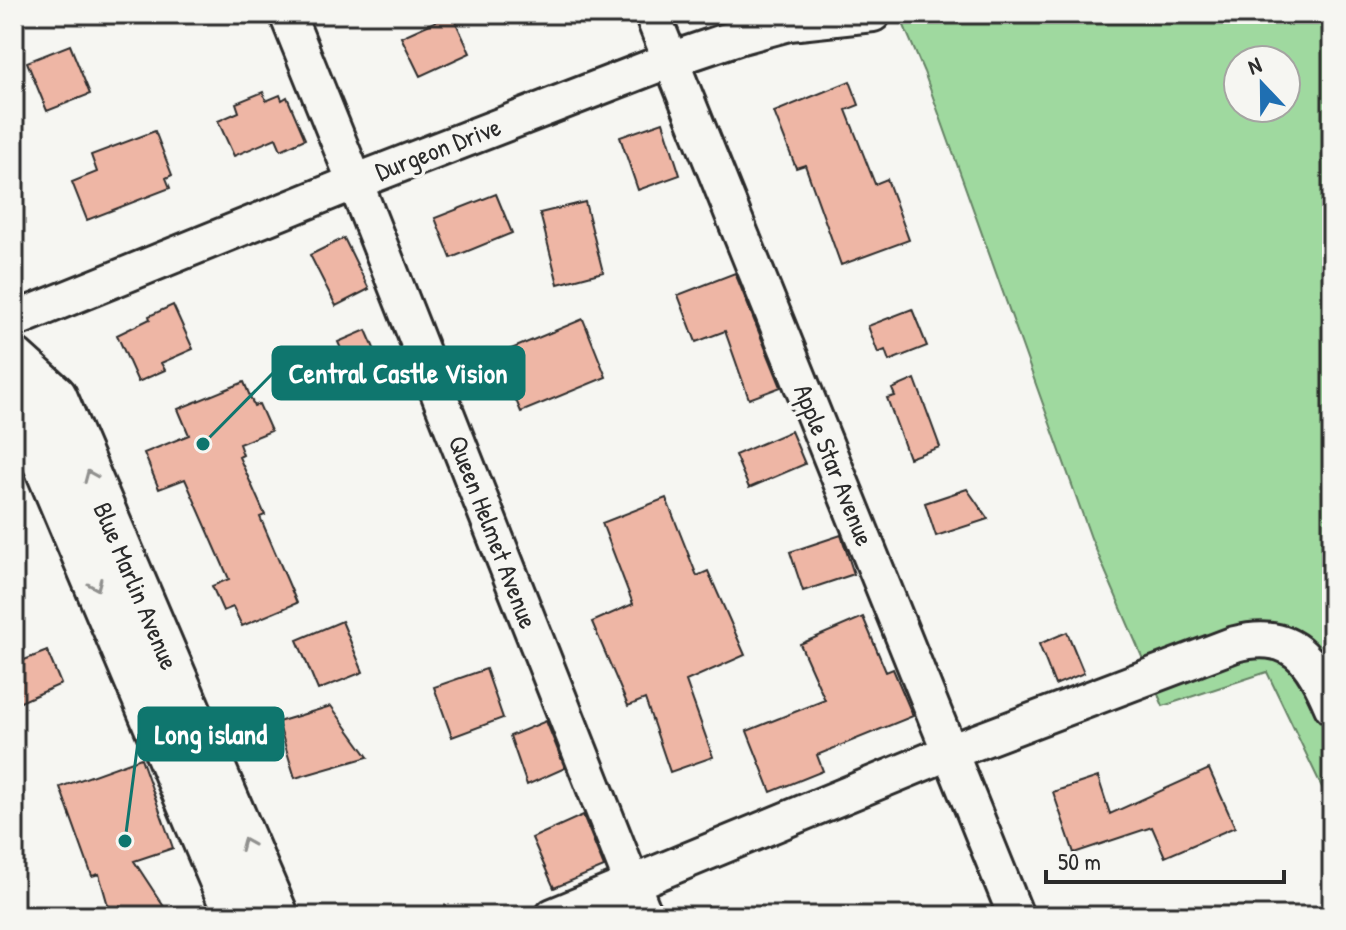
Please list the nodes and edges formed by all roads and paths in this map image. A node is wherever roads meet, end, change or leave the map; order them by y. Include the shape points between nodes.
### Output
1 (287, 14) edge
2 (652, 14) edge
3 (873, 14) edge
4 (670, 60) junction
5 (355, 182) junction
6 (14, 320) edge
7 (14, 359) edge
8 (14, 382) edge
9 (1332, 707) edge
10 (950, 752) junction
11 (632, 884) junction
12 (236, 916) edge
13 (277, 916) edge
14 (553, 916) edge
15 (645, 916) edge
16 (1016, 916) edge

1 - 5 street, Queen Helmet Avenue
2 - 4 street, Apple Star Avenue
3 - 4 street, Durgeon Drive via 789,23
4 - 5 street, Durgeon Drive
4 - 10 street, Apple Star Avenue
5 - 6 street, Durgeon Drive
5 - 11 street, Queen Helmet Avenue
13 -> 7 street, Blue Marlin Avenue via 55,396
8 -> 12 street, Blue Marlin Avenue
9 - 10 street via 1318,675 1297,651 1251,640
10 - 11 street
10 - 16 street, Apple Star Avenue
11 - 14 street
11 - 15 street, Queen Helmet Avenue

